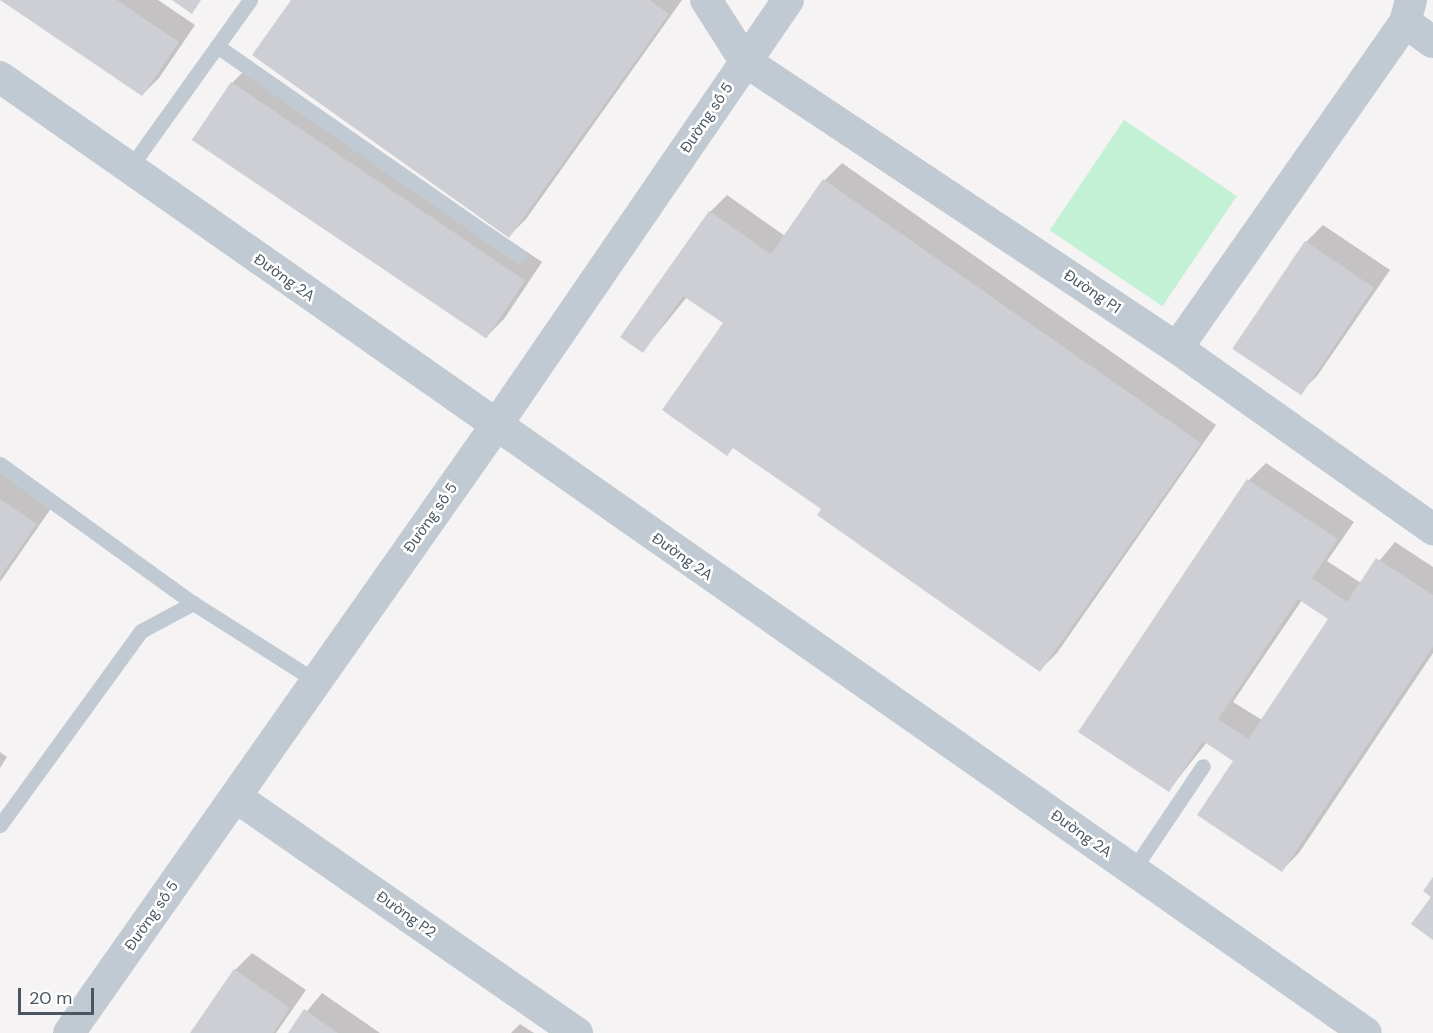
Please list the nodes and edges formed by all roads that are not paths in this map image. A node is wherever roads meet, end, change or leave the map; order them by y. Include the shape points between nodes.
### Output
1 (249, 0) edge
2 (706, 0) edge
3 (788, 0) edge
4 (1408, 11) edge
5 (1433, 42) edge
6 (217, 46) junction
7 (746, 61) junction
8 (0, 77) edge
9 (129, 169) junction
10 (519, 256) dead end
11 (1177, 348) junction
12 (495, 427) junction
13 (0, 465) edge
14 (1433, 529) edge
15 (193, 603) junction
16 (316, 681) junction
17 (1203, 766) dead end
18 (236, 797) junction
19 (0, 825) edge
20 (1133, 870) junction
21 (69, 1033) edge
22 (576, 1033) edge
23 (1366, 1033) edge

1 - 6 lane
2 - 7 street
3 - 7 street, Đường số 5
4 - 5 street
4 - 11 street
6 - 9 lane
6 - 10 lane
7 - 11 street, Đường P1
7 - 12 street, Đường số 5
8 - 9 street, Đường 2A
9 - 12 street, Đường 2A
11 - 14 street, Đường P1
12 - 16 street, Đường số 5
12 - 20 street, Đường 2A
13 - 15 lane
15 - 16 lane
15 - 19 lane via 141,631
16 - 18 street, Đường số 5
17 - 20 lane
18 - 21 street, Đường số 5
18 - 22 street, Đường P2
20 - 23 street, Đường 2A

